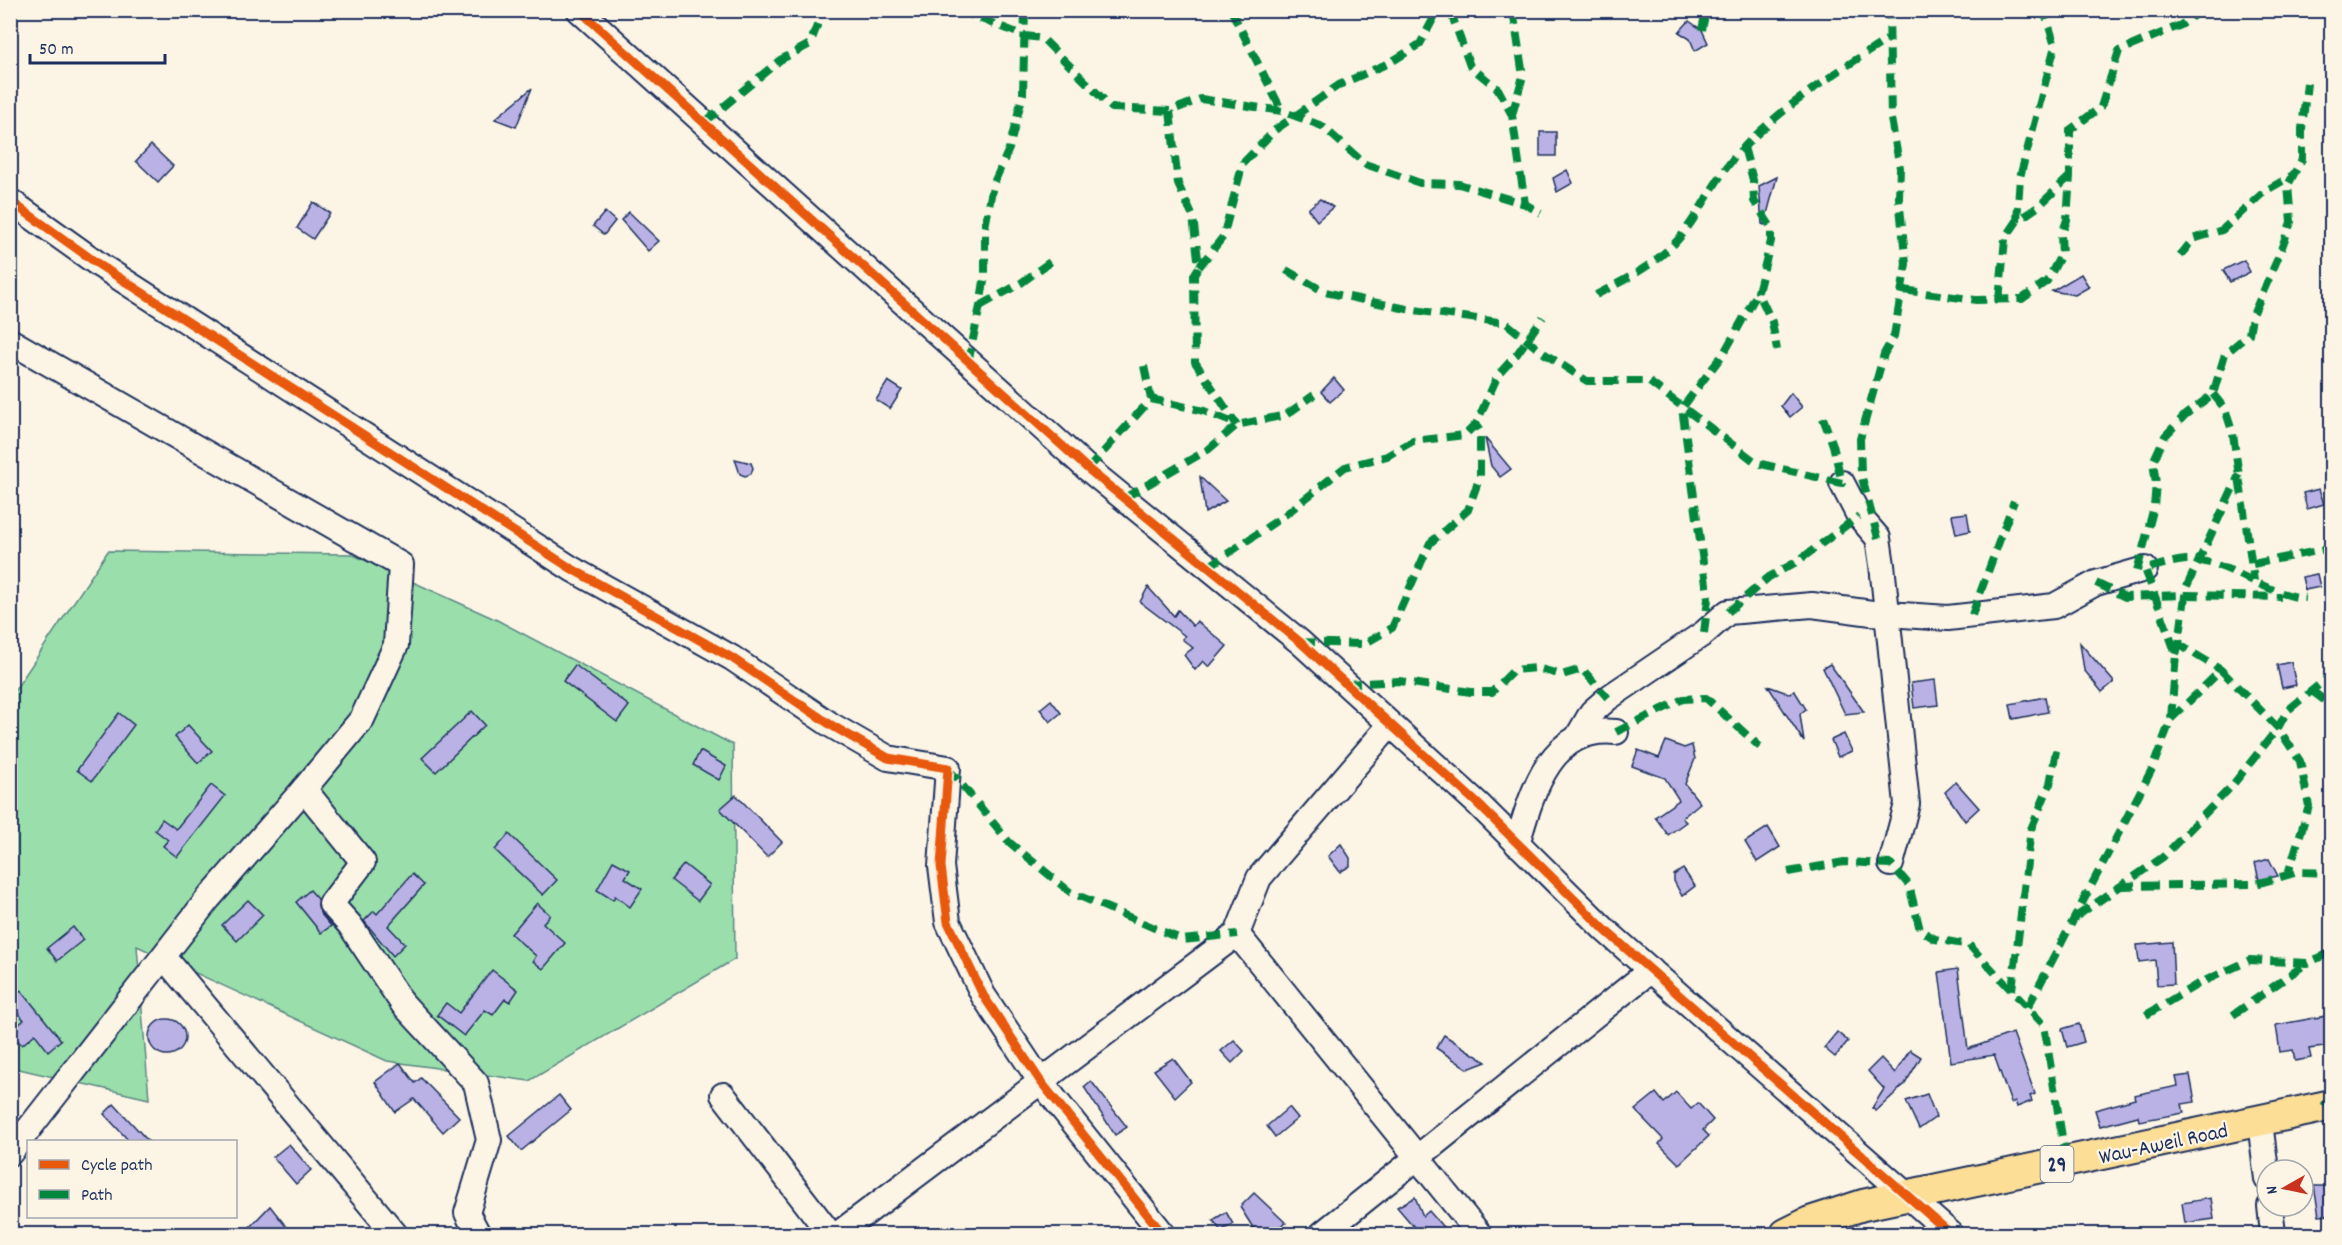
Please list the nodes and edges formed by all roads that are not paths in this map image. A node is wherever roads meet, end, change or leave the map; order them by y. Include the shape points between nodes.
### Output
1 (579, 10) edge
2 (10, 201) edge
3 (10, 340) edge
4 (1842, 483) dead end
5 (2145, 568) dead end
6 (1887, 612) junction
7 (1389, 725) junction
8 (1616, 732) dead end
9 (1578, 736) junction
10 (304, 789) junction
11 (1517, 844) junction
12 (1891, 864) dead end
13 (1237, 934) junction
14 (164, 957) junction
15 (1650, 970) junction
16 (1041, 1082) junction
17 (723, 1095) dead end
18 (2331, 1105) edge
19 (2260, 1122) junction
20 (10, 1153) edge
21 (1418, 1158) junction
22 (2264, 1158) edge
23 (1905, 1195) junction
24 (2271, 1218) edge
25 (395, 1234) edge
26 (478, 1234) edge
27 (830, 1234) edge
28 (838, 1234) edge
29 (1163, 1234) edge
30 (1322, 1234) edge
31 (1479, 1234) edge
32 (1786, 1234) edge
33 (1951, 1234) edge
34 (2273, 1234) edge

1 - 7 street via 976,371 1088,469 1300,642
2 - 16 street via 101,266 572,569 732,658 888,758 948,768 940,866 948,922 983,995
3 - 10 street via 401,565 396,645 362,719
4 - 6 street via 1859,516 1878,538
5 - 6 street via 2096,583 2054,606 1948,618
6 - 9 street via 1812,605 1728,612 1704,633 1608,698 1592,712
6 - 12 street via 1907,804
7 - 11 street
7 - 13 street via 1259,878
8 - 9 street via 1595,730
9 - 11 street via 1544,768 1531,795
10 - 14 street via 208,899
10 - 26 street via 363,862 331,904 350,925 403,1004 476,1083 489,1140 467,1213
11 - 15 street
13 - 16 street
13 - 21 street
14 - 20 street
14 - 25 street
15 - 21 street
15 - 23 street
16 - 28 street
16 - 29 street
17 - 27 street
18 - 19 main road, Wau-Aweil Road / 29
19 - 22 street
19 - 23 main road, Wau-Aweil Road / 29
21 - 30 street
21 - 31 street
23 - 32 main road, Wau-Aweil Road / 29 via 1810,1222
23 - 33 street
24 - 34 street

